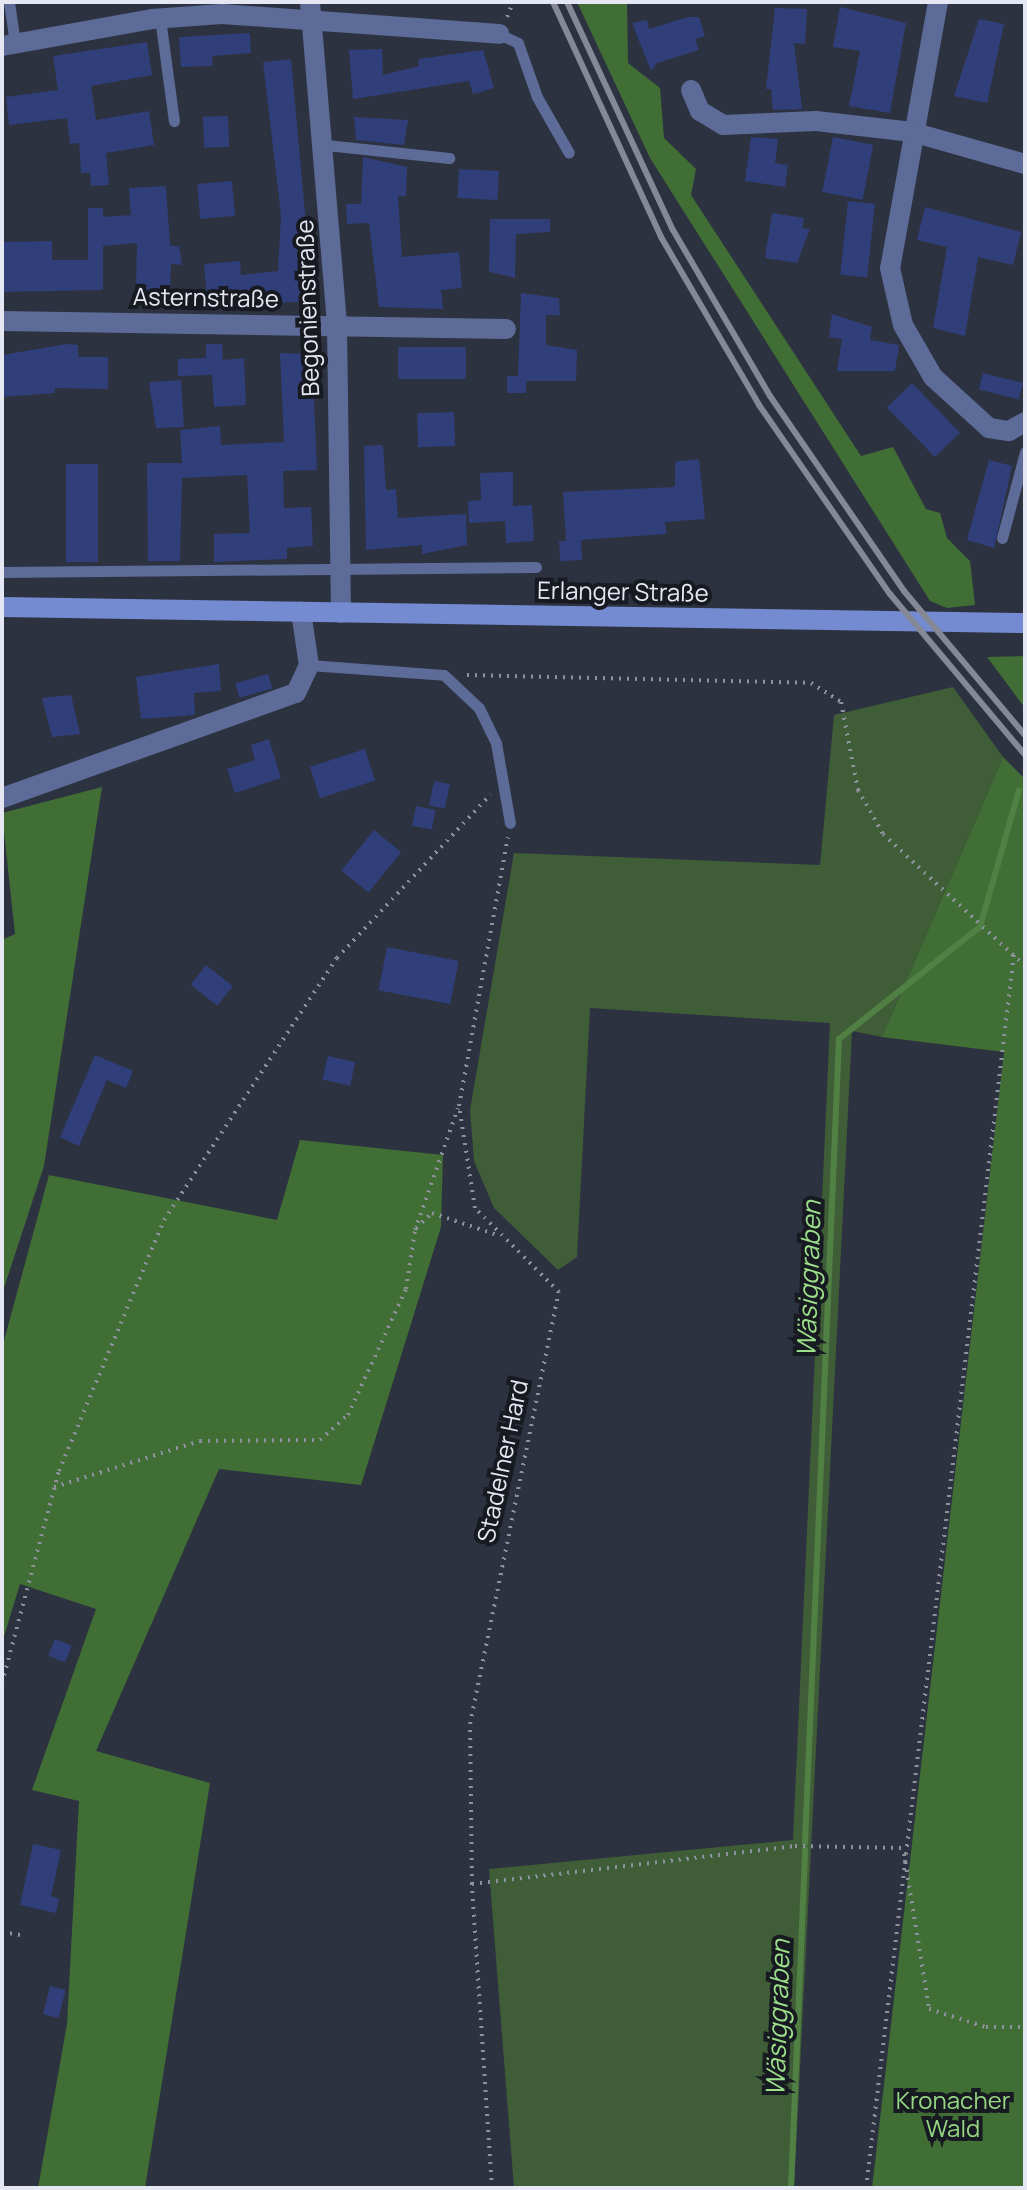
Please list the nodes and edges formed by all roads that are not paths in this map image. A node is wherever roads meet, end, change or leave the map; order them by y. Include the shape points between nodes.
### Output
1 (9, 2) edge
2 (938, 2) edge
3 (310, 10) edge
4 (160, 18) junction
5 (499, 34) joint
6 (9, 44) edge
7 (691, 90) dead end
8 (174, 121) dead end
9 (912, 132) junction
10 (326, 145) junction
11 (569, 153) dead end
12 (449, 158) dead end
13 (1025, 164) edge
14 (2, 321) edge
15 (337, 326) junction
16 (506, 329) dead end
17 (1025, 422) edge
18 (1025, 452) edge
19 (1002, 538) dead end
20 (536, 567) dead end
21 (337, 570) junction
22 (2, 572) edge
23 (2, 607) edge
24 (301, 612) junction
25 (341, 613) junction
26 (1025, 623) edge
27 (309, 665) junction
28 (2, 798) edge
29 (510, 823) road end

1 - 6 lane
2 - 9 street
3 - 4 street
3 - 5 street
3 - 10 street, Begonienstraße
4 - 6 street
4 - 8 lane
5 - 11 lane via 518,43 537,97
7 - 9 street via 700,111 723,125 816,121
9 - 13 street
9 - 17 street via 890,268 903,325 933,377 970,415 1009,431
10 - 12 lane
10 - 15 street, Begonienstraße
14 - 15 street, Asternstraße
15 - 16 street, Asternstraße
15 - 21 street, Begonienstraße
18 - 19 lane
20 - 21 lane, Erlanger Straße
21 - 22 lane, Erlanger Straße
21 - 25 street, Begonienstraße
23 - 24 main road, Erlanger Straße
24 - 25 main road, Erlanger Straße
24 - 27 street
25 - 26 main road, Erlanger Straße
27 - 28 street via 296,693 266,708
27 - 29 lane via 444,675 479,708 496,743

